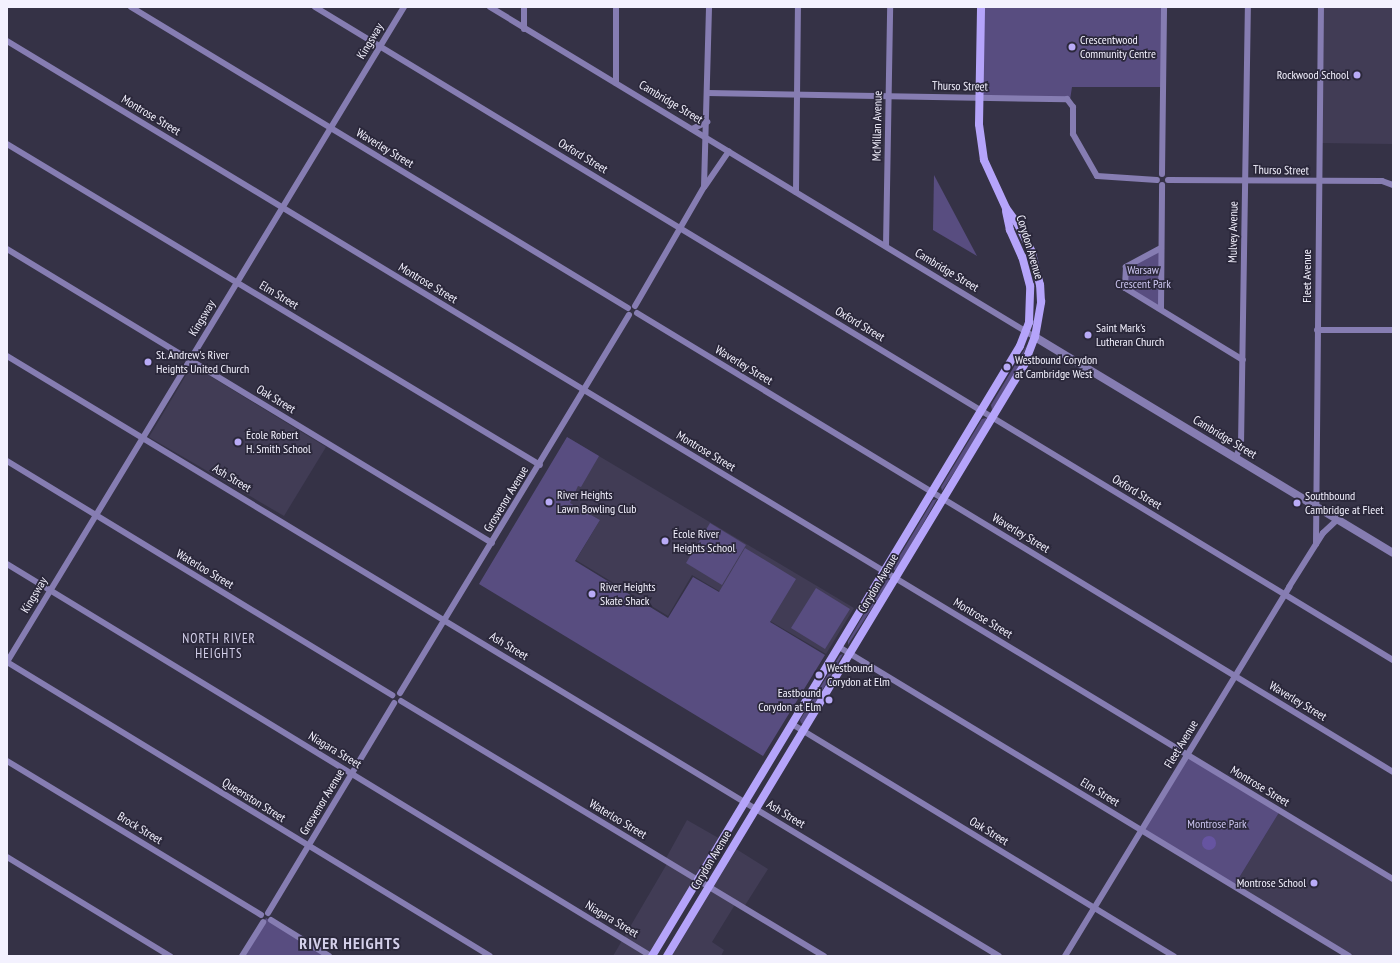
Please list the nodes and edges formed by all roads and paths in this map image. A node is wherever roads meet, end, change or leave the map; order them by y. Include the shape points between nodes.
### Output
1 (131, 7) edge
2 (315, 7) edge
3 (404, 7) edge
4 (490, 7) edge
5 (524, 7) edge
6 (616, 7) edge
7 (709, 7) edge
8 (798, 7) edge
9 (890, 7) edge
10 (981, 7) edge
11 (1164, 7) edge
12 (1248, 7) edge
13 (1321, 7) edge
14 (524, 28) junction
15 (7, 41) edge
16 (380, 46) junction
17 (616, 83) junction
18 (707, 93) junction
19 (797, 95) junction
20 (888, 96) junction
21 (980, 97) junction
22 (707, 122) junction
23 (330, 128) junction
24 (692, 129) junction
25 (707, 138) junction
26 (7, 144) edge
27 (730, 151) junction
28 (1162, 174) junction
29 (1157, 180) junction
30 (1168, 180) junction
31 (1246, 180) junction
32 (1318, 181) junction
33 (1162, 185) junction
34 (1393, 186) edge
35 (704, 187) junction
36 (796, 192) junction
37 (282, 207) junction
38 (1006, 208) junction
39 (682, 229) junction
40 (886, 246) junction
41 (1161, 248) junction
42 (7, 249) edge
43 (237, 283) junction
44 (635, 306) junction
45 (628, 308) junction
46 (1161, 309) junction
47 (637, 313) junction
48 (629, 315) junction
49 (1317, 330) junction
50 (1393, 330) edge
51 (1026, 331) junction
52 (1035, 337) junction
53 (7, 356) edge
54 (190, 360) junction
55 (1243, 360) junction
56 (584, 391) junction
57 (982, 410) junction
58 (993, 417) junction
59 (143, 438) junction
60 (1236, 457) junction
61 (7, 461) edge
62 (540, 465) junction
63 (933, 492) junction
64 (943, 498) junction
65 (1315, 505) junction
66 (96, 515) junction
67 (1338, 519) junction
68 (492, 543) junction
69 (1316, 544) junction
70 (1393, 553) edge
71 (7, 564) edge
72 (884, 571) junction
73 (895, 578) junction
74 (50, 591) junction
75 (1285, 594) junction
76 (445, 620) junction
77 (839, 647) junction
78 (850, 654) junction
79 (1393, 660) edge
80 (7, 662) edge
81 (1235, 675) junction
82 (400, 693) junction
83 (392, 695) junction
84 (401, 701) junction
85 (394, 703) junction
86 (792, 724) junction
87 (803, 731) junction
88 (1187, 755) junction
89 (7, 761) edge
90 (1393, 772) edge
91 (352, 774) junction
92 (744, 802) junction
93 (756, 809) junction
94 (1142, 830) junction
95 (308, 846) junction
96 (7, 857) edge
97 (1393, 879) edge
98 (698, 880) junction
99 (709, 886) junction
100 (1095, 908) junction
101 (268, 913) junction
102 (261, 915) junction
103 (270, 920) junction
104 (263, 922) junction
105 (170, 956) edge
106 (242, 956) edge
107 (329, 956) edge
108 (490, 956) edge
109 (651, 956) edge
110 (667, 956) edge
111 (824, 956) edge
112 (999, 956) edge
113 (1065, 956) edge
114 (1174, 956) edge
115 (1349, 956) edge

1 - 23 street, Waverley Street
2 - 16 street, Oxford Street
3 - 16 street, Kingsway
4 - 14 street, Cambridge Street
5 - 14 street
6 - 17 street
7 - 18 street
8 - 19 street
9 - 20 street, McMillan Avenue
10 - 21 main road, Corydon Avenue
11 - 28 street
12 - 31 street, Mulvey Avenue
13 - 32 street, Fleet Avenue
14 - 17 street, Cambridge Street
15 - 37 street, Montrose Street
16 - 23 street, Kingsway
16 - 39 street, Oxford Street
17 - 24 street, Cambridge Street
18 - 19 street, Thurso Street
18 - 22 street
19 - 20 street, Thurso Street
19 - 36 street
20 - 21 street, Thurso Street
20 - 40 street, McMillan Avenue
21 - 29 street, Thurso Street via 1070,100 1073,134 1098,176
21 - 38 main road, Corydon Avenue via 979,124 984,160
22 - 24 street
22 - 25 street
23 - 37 street, Kingsway
23 - 45 street, Waverley Street
24 - 25 street, Cambridge Street
25 - 27 street, Cambridge Street
25 - 35 street
26 - 43 street, Elm Street
27 - 35 street
27 - 36 street, Cambridge Street
28 - 29 street
28 - 30 street
29 - 33 street
30 - 31 street, Thurso Street
30 - 33 street
31 - 32 street, Thurso Street
31 - 55 street, Mulvey Avenue
32 - 34 street, Thurso Street via 1382,181
32 - 49 street, Fleet Avenue
33 - 41 street
35 - 39 street
36 - 40 street, Cambridge Street
37 - 43 street, Kingsway
37 - 56 street, Montrose Street
38 - 51 main road, Corydon Avenue via 1010,230 1022,257 1030,286 1031,304
38 - 52 main road, Corydon Avenue via 1032,252 1040,285 1040,319
39 - 44 street
39 - 57 street, Oxford Street
40 - 51 street, Cambridge Street
41 - 46 street
41 - 46 street via 1126,267 1125,288
42 - 54 street, Oak Street
43 - 54 street, Kingsway
43 - 62 street, Elm Street
44 - 45 street
44 - 47 street
45 - 48 street
46 - 55 street
47 - 48 street
47 - 63 street, Waverley Street
48 - 56 street, Grosvenor Avenue
49 - 50 street
49 - 65 street, Fleet Avenue
51 - 52 street, Cambridge Street
51 - 57 main road, Corydon Avenue via 1015,356
52 - 58 main road, Corydon Avenue via 1024,365
52 - 60 street, Cambridge Street
53 - 59 street, Ash Street
54 - 59 street, Kingsway
54 - 68 street, Oak Street
55 - 60 street, Mulvey Avenue via 1241,445
56 - 62 street, Grosvenor Avenue
56 - 72 street, Montrose Street
57 - 58 street, Oxford Street
57 - 63 main road, Corydon Avenue
58 - 64 main road, Corydon Avenue
58 - 75 street, Oxford Street
59 - 66 street, Kingsway
59 - 76 street, Ash Street
60 - 65 street, Cambridge Street
61 - 66 street, Waterloo Street
62 - 68 street, Grosvenor Avenue
63 - 64 street, Waverley Street
63 - 72 main road, Corydon Avenue
64 - 73 main road, Corydon Avenue
64 - 81 street, Waverley Street
65 - 67 street, Cambridge Street
65 - 69 street, Fleet Avenue
66 - 74 street, Kingsway
66 - 83 street, Waterloo Street
67 - 69 street, Fleet Avenue via 1327,528
67 - 70 street, Cambridge Street
68 - 76 street, Grosvenor Avenue
69 - 75 street, Fleet Avenue
71 - 74 street, Niagara Street
72 - 73 street, Montrose Street
72 - 77 main road, Corydon Avenue
73 - 78 main road, Corydon Avenue
73 - 88 street, Montrose Street
74 - 80 street, Kingsway
74 - 91 street, Niagara Street
75 - 79 street, Oxford Street
75 - 81 street, Fleet Avenue
76 - 82 street, Grosvenor Avenue
76 - 92 street, Ash Street
77 - 78 street, Elm Street
77 - 86 main road, Corydon Avenue
78 - 87 main road, Corydon Avenue
78 - 94 street, Elm Street
80 - 95 street, Queenston Street
81 - 88 street, Fleet Avenue
81 - 90 street, Waverley Street
82 - 83 street
82 - 84 street
83 - 85 street
84 - 85 street
84 - 98 street, Waterloo Street
85 - 91 street, Grosvenor Avenue
86 - 87 street, Oak Street
86 - 92 main road, Corydon Avenue
87 - 93 main road, Corydon Avenue
87 - 100 street, Oak Street
88 - 94 street, Fleet Avenue
88 - 97 street, Montrose Street
89 - 102 street, Brock Street
91 - 95 street, Grosvenor Avenue
91 - 109 street, Niagara Street
92 - 93 street, Ash Street
92 - 98 main road, Corydon Avenue
93 - 99 main road, Corydon Avenue
93 - 112 street, Ash Street
94 - 100 street, Fleet Avenue
94 - 115 street, Elm Street
95 - 101 street, Grosvenor Avenue
95 - 108 street, Queenston Street
96 - 105 street
98 - 99 street, Waterloo Street
98 - 109 main road, Corydon Avenue
99 - 110 main road, Corydon Avenue
99 - 111 street, Waterloo Street
100 - 113 street, Fleet Avenue
100 - 114 street, Oak Street
101 - 102 street
101 - 103 street
102 - 104 street
103 - 104 street
103 - 107 street
104 - 106 street

